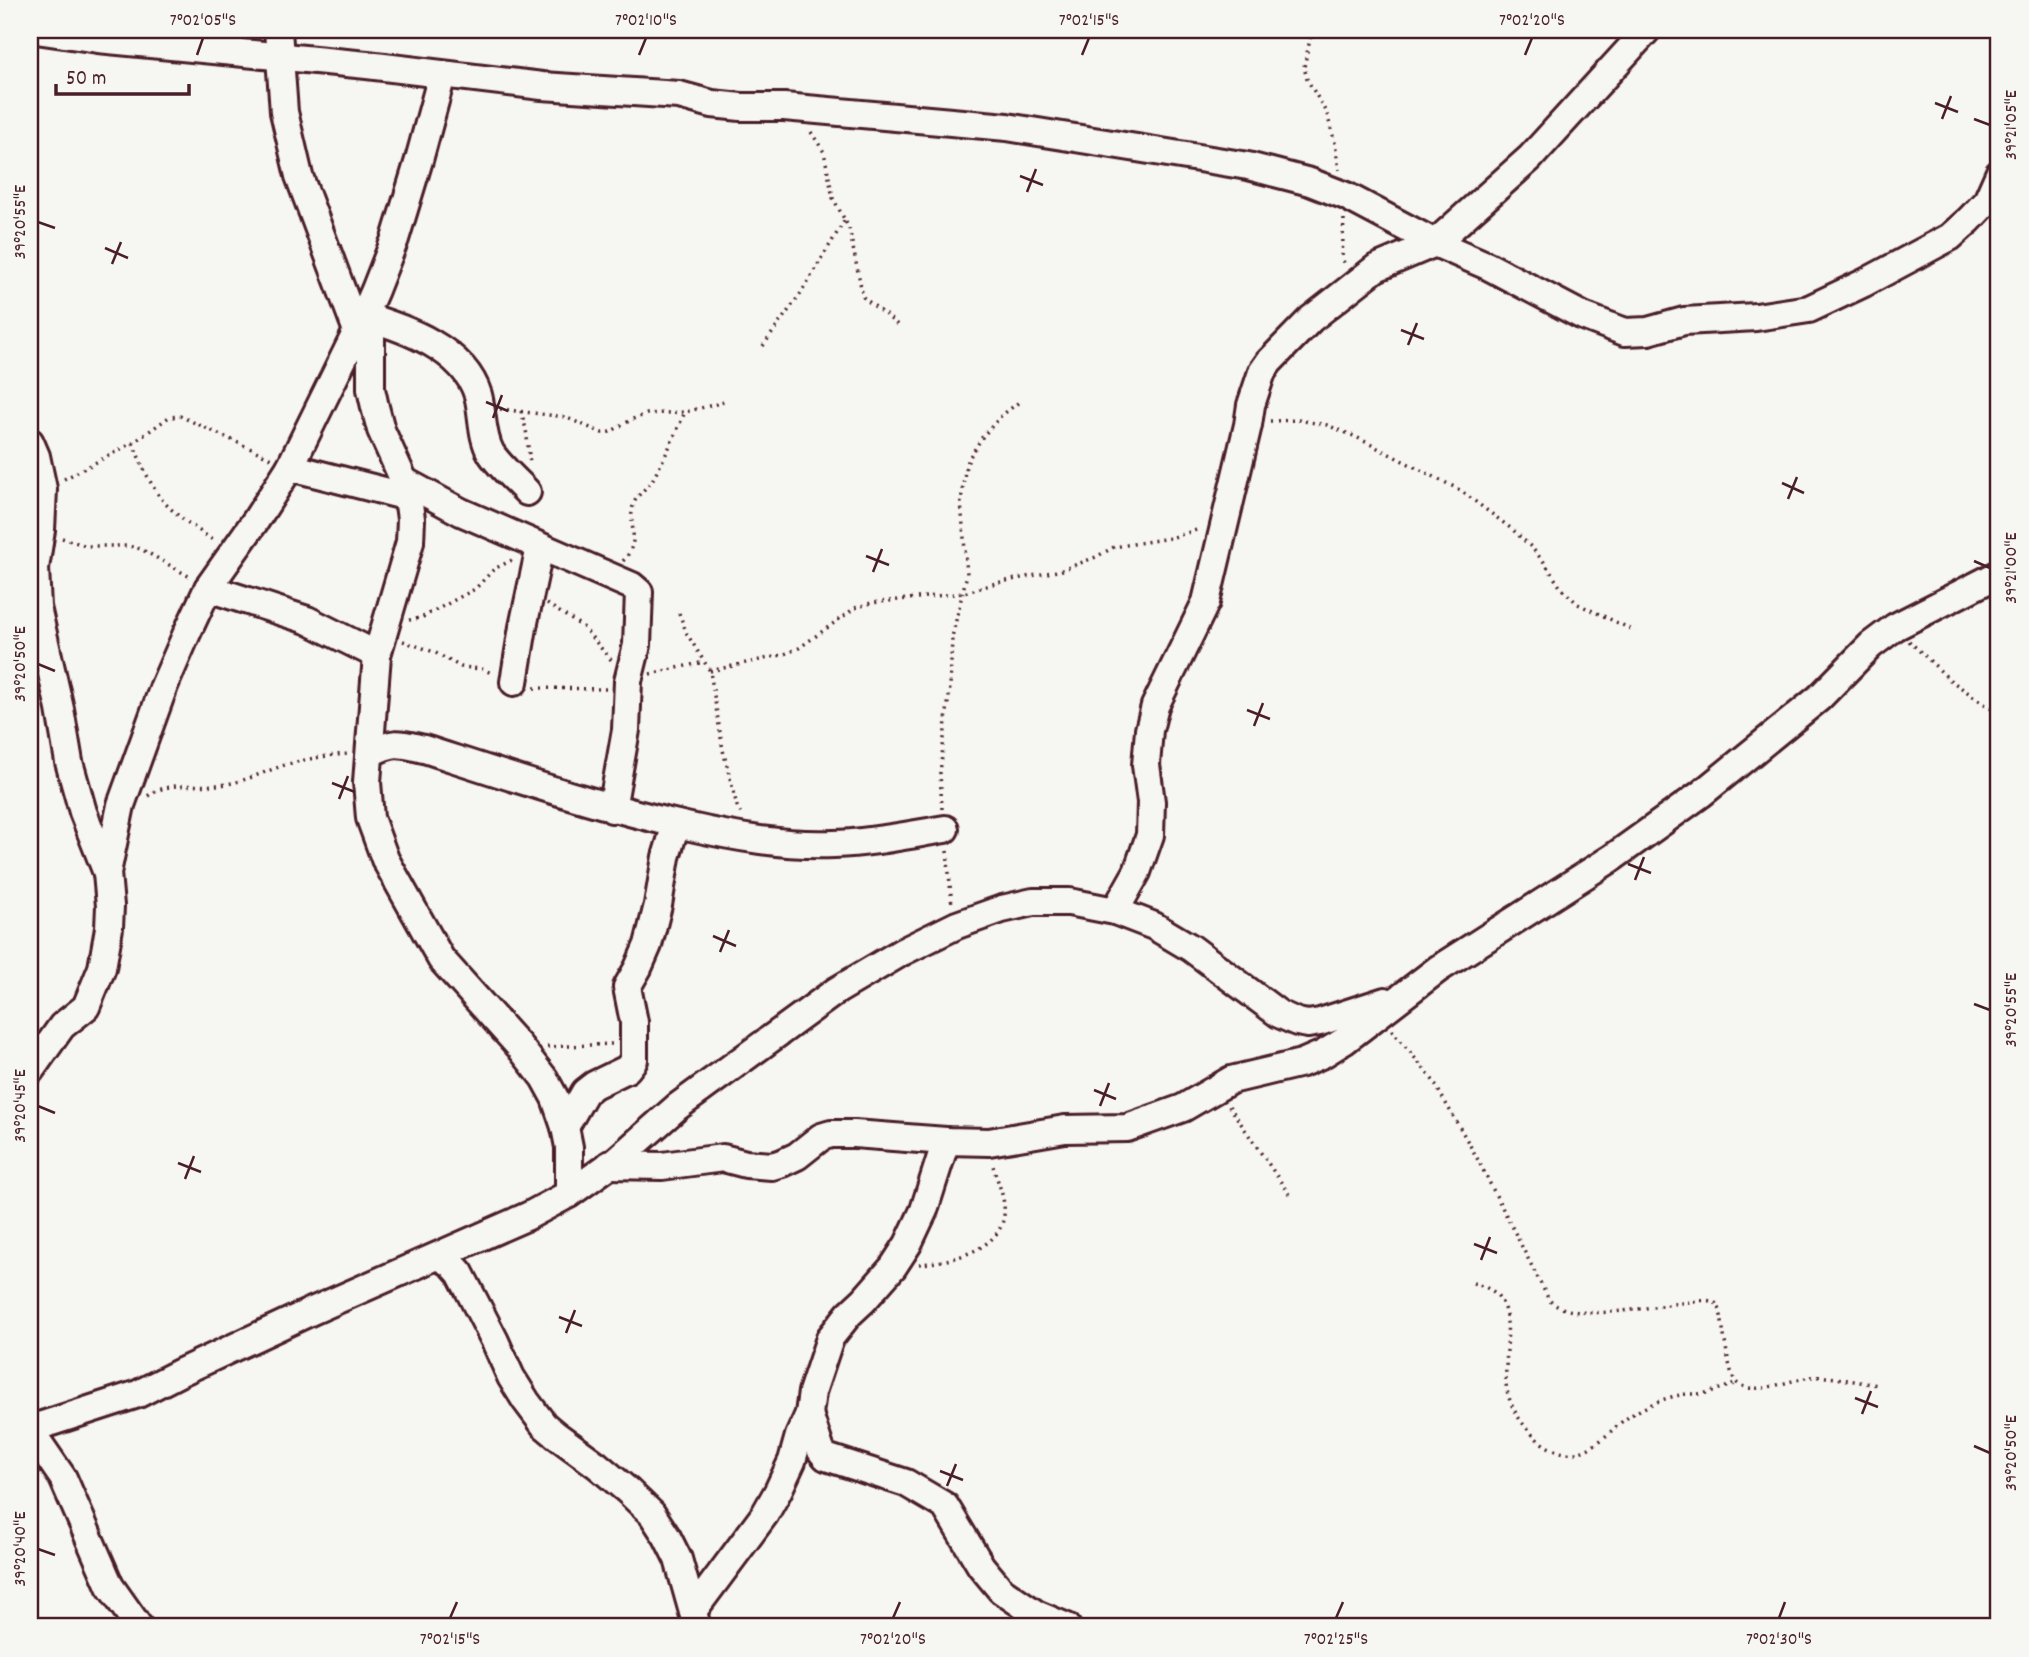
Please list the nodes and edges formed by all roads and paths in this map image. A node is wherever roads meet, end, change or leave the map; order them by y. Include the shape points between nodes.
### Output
1 (36, 30) edge
2 (278, 30) edge
3 (1312, 30) edge
4 (1647, 30) edge
5 (280, 58) junction
6 (442, 75) junction
7 (808, 129) dead end
8 (1999, 174) edge
9 (1346, 197) junction
10 (846, 218) junction
11 (1435, 243) junction
12 (1355, 284) junction
13 (363, 322) junction
14 (899, 326) dead end
15 (763, 346) dead end
16 (724, 402) dead end
17 (1019, 402) dead end
18 (481, 407) junction
19 (685, 412) junction
20 (1248, 425) junction
21 (30, 442) edge
22 (133, 443) junction
23 (290, 467) junction
24 (406, 489) junction
25 (36, 491) edge
26 (527, 492) dead end
27 (1223, 526) junction
28 (41, 530) junction
29 (540, 547) junction
30 (231, 554) junction
31 (604, 574) junction
32 (1999, 574) edge
33 (208, 588) junction
34 (964, 593) junction
35 (530, 594) junction
36 (679, 614) dead end
37 (386, 619) junction
38 (1895, 627) junction
39 (1635, 631) dead end
40 (377, 655) junction
41 (704, 662) junction
42 (620, 671) junction
43 (710, 671) junction
44 (514, 682) dead end
45 (1999, 714) edge
46 (370, 753) junction
47 (121, 805) junction
48 (612, 808) junction
49 (676, 824) junction
50 (945, 829) junction
51 (754, 839) junction
52 (107, 873) junction
53 (1115, 911) junction
54 (957, 925) junction
55 (1403, 994) junction
56 (1367, 1023) junction
57 (635, 1043) junction
58 (519, 1046) junction
59 (30, 1072) edge
60 (1216, 1087) junction
61 (565, 1127) junction
62 (946, 1141) junction
63 (989, 1142) junction
64 (609, 1166) junction
65 (569, 1194) junction
66 (1289, 1194) dead end
67 (439, 1256) junction
68 (893, 1267) junction
69 (1473, 1283) dead end
70 (1737, 1383) junction
71 (1880, 1385) dead end
72 (808, 1414) junction
73 (30, 1429) edge
74 (695, 1619) edge
75 (139, 1627) edge
76 (1067, 1627) edge

1 - 5 street
2 - 5 street
3 - 9 path via 1304,67 1327,114
4 - 11 street via 1530,158
5 - 6 street
5 - 13 street via 284,112 299,176
6 - 9 street via 679,95 741,107 1007,127 1248,166 1310,181
6 - 13 street via 395,239
7 - 10 path via 824,152 833,198
8 - 11 street via 1987,201 1950,237 1808,309 1684,321 1648,331 1625,332 1606,326
9 - 11 street
9 - 12 path via 1342,257
10 - 14 path via 863,297
10 - 15 path
11 - 12 street via 1376,268
12 - 20 street via 1311,319 1269,362 1257,385
13 - 18 street via 412,332 430,341 470,377
13 - 23 street
13 - 24 street via 375,407
16 - 19 path
17 - 34 path via 983,436 965,470 961,502 967,568
18 - 19 path via 565,417 602,433 647,414
18 - 26 street via 491,452
19 - 31 path via 655,476 633,506 635,535 628,556
20 - 27 street
20 - 39 path via 1298,420 1327,425 1460,490 1531,547 1578,604
21 - 25 street via 36,456
22 - 23 path via 169,417 180,416
22 - 25 path
22 - 30 path via 169,507
23 - 24 street
23 - 30 street
24 - 29 street
24 - 37 street via 410,542
25 - 28 street
27 - 34 path via 1114,547 1062,570
27 - 53 street via 1206,602 1154,706 1146,765 1150,835 1137,872
28 - 33 path via 87,546 141,549
28 - 52 street via 35,568 37,607 73,774
29 - 31 street
29 - 35 street
29 - 37 path via 494,569 475,589 421,618
30 - 33 street
31 - 42 street via 639,592 637,645
32 - 38 street
33 - 40 street via 307,620
33 - 47 street via 164,685
34 - 43 path via 863,605 799,648
34 - 50 path via 952,637 940,773
35 - 42 path via 583,627
35 - 44 street
36 - 41 path
37 - 40 street
38 - 45 path via 1950,680
38 - 55 street via 1819,698 1701,794 1612,858
40 - 46 street
41 - 42 path
41 - 43 path
42 - 48 street via 626,730
43 - 51 path via 737,806
46 - 47 path via 309,759 219,785 165,787 141,802
46 - 48 street via 391,743 424,749
46 - 58 street via 370,818 385,859 441,959
47 - 52 street
48 - 49 street
49 - 51 street
49 - 57 street via 648,945 627,987
50 - 51 street via 835,844
50 - 54 path
52 - 59 street via 109,928 102,968 86,1007 62,1026
53 - 54 street via 1069,902 1033,902
53 - 55 street via 1154,926 1191,948 1279,1014 1297,1022 1320,1022
54 - 64 street via 836,991 677,1107
55 - 56 street
56 - 60 street via 1334,1048 1301,1063 1248,1074
56 - 70 path via 1388,1027 1433,1079 1555,1307 1613,1312 1716,1303 1730,1374
57 - 58 path
57 - 61 street via 631,1065 585,1092
58 - 61 street via 544,1078
60 - 63 street via 1183,1108 1127,1128 1065,1129
60 - 66 path
61 - 65 street
62 - 63 street
62 - 64 street via 831,1134 772,1166 723,1158 662,1166
62 - 68 street via 924,1210
63 - 68 path via 1002,1195 1004,1217 998,1232 970,1254
64 - 65 street
65 - 67 street
67 - 73 street via 138,1394
67 - 74 street via 460,1273 511,1377 544,1425 608,1473 652,1514 678,1559
68 - 72 street via 830,1338
69 - 70 path via 1498,1296 1505,1311 1506,1383 1511,1404 1534,1437 1563,1453 1584,1450 1626,1418 1665,1399
70 - 71 path via 1762,1388 1829,1377
72 - 74 street via 792,1461 765,1514
72 - 76 street via 826,1457 906,1483 945,1506 1001,1590 1036,1614
73 - 75 street via 63,1478 110,1586

